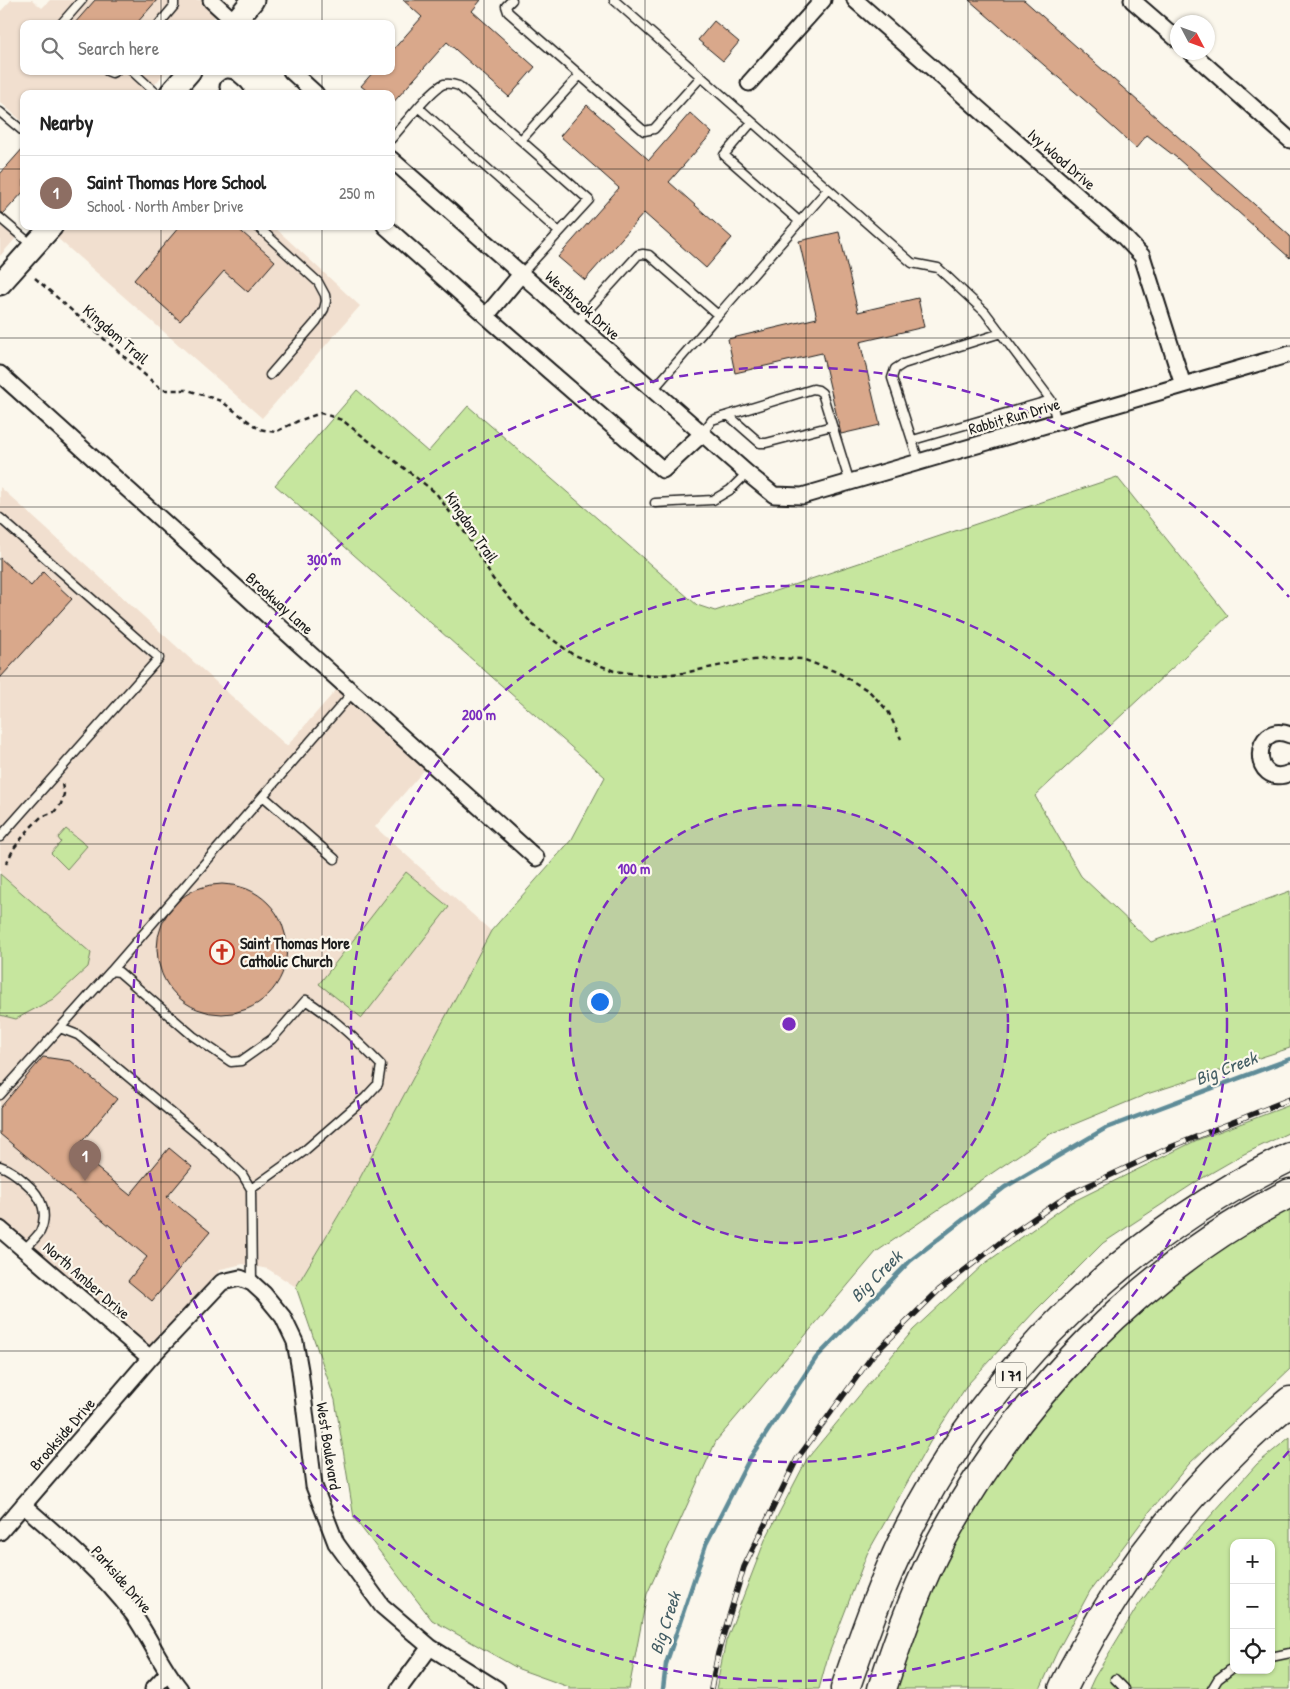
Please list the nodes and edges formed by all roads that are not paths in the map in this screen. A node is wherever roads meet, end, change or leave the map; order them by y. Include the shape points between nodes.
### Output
1 (82, 0) edge
2 (174, 0) edge
3 (210, 0) edge
4 (253, 0) edge
5 (512, 0) edge
6 (614, 0) edge
7 (823, 0) edge
8 (855, 0) edge
9 (1132, 0) edge
10 (64, 20) edge
11 (162, 20) edge
12 (232, 20) edge
13 (237, 20) edge
14 (1170, 33) edge
15 (1200, 60) edge
16 (136, 75) edge
17 (187, 75) edge
18 (295, 75) edge
19 (580, 75) junction
20 (701, 77) junction
21 (749, 83) dead end
22 (153, 90) edge
23 (173, 90) edge
24 (312, 90) edge
25 (419, 108) junction
26 (0, 112) edge
27 (752, 122) junction
28 (20, 129) edge
29 (395, 135) edge
30 (521, 140) junction
31 (1290, 140) edge
32 (395, 162) edge
33 (828, 189) junction
34 (0, 218) edge
35 (800, 222) junction
36 (48, 230) edge
37 (261, 230) edge
38 (389, 230) edge
39 (559, 232) junction
40 (34, 246) junction
41 (522, 273) junction
42 (0, 284) edge
43 (718, 315) junction
44 (486, 316) junction
45 (577, 322) junction
46 (1001, 333) junction
47 (1290, 354) edge
48 (0, 374) edge
49 (270, 375) dead end
50 (1183, 385) junction
51 (653, 390) junction
52 (1051, 400) junction
53 (728, 415) junction
54 (1057, 422) junction
55 (832, 426) junction
56 (702, 434) junction
57 (913, 440) junction
58 (919, 462) junction
59 (749, 475) junction
60 (850, 483) junction
61 (655, 503) dead end
62 (0, 518) edge
63 (353, 692) junction
64 (1287, 730) edge
65 (1290, 774) edge
66 (263, 796) junction
67 (0, 837) edge
68 (536, 858) dead end
69 (334, 859) dead end
70 (111, 971) junction
71 (60, 1028) junction
72 (0, 1095) edge
73 (1290, 1157) edge
74 (0, 1166) edge
75 (251, 1189) junction
76 (1290, 1193) edge
77 (0, 1229) edge
78 (24, 1250) junction
79 (252, 1283) junction
80 (150, 1358) junction
81 (1290, 1401) edge
82 (23, 1505) junction
83 (0, 1532) edge
84 (430, 1647) junction
85 (1290, 1653) edge
86 (1275, 1656) edge
87 (1230, 1670) edge
88 (167, 1674) junction
89 (1115, 1678) dead end
90 (153, 1689) edge
91 (180, 1689) edge
92 (399, 1689) edge
93 (497, 1689) edge
94 (845, 1689) edge
95 (882, 1689) edge
96 (1063, 1689) edge
97 (1125, 1689) edge
98 (1212, 1689) edge

1 - 10 lane
2 - 11 lane via 174,6
3 - 12 street
4 - 13 main road
5 - 19 lane via 506,6 508,12
6 - 20 lane
7 - 21 street
8 - 50 street, Ivy Wood Drive via 1142,256
9 - 14 street
15 - 31 street
16 - 22 lane
17 - 23 main road
18 - 24 street
19 - 20 lane via 644,131 654,129
19 - 30 lane
20 - 27 lane
25 - 29 lane
25 - 30 lane via 445,84 459,86
25 - 39 lane
26 - 28 lane
27 - 33 lane
27 - 35 lane via 724,155
30 - 39 lane via 589,200
32 - 41 street, Westbrook Drive
33 - 35 lane
33 - 46 lane via 912,262 938,268 985,312
34 - 40 lane
35 - 43 lane
36 - 40 main road
37 - 49 lane via 318,282 326,301 316,322
38 - 44 street
39 - 41 lane
40 - 42 main road
41 - 44 street
41 - 45 street, Westbrook Drive
43 - 45 lane via 649,255 643,254 638,255
43 - 51 lane
44 - 56 street via 663,470
45 - 51 street, Westbrook Drive
46 - 52 lane
46 - 57 lane via 895,369 892,378
47 - 50 street, Rabbit Run Drive
48 - 63 street, Brookway Lane
50 - 54 street, Rabbit Run Drive
51 - 56 street, Westbrook Drive
52 - 54 lane
52 - 57 lane
53 - 55 lane via 760,443
53 - 55 lane via 813,389 822,393
53 - 56 lane via 712,420
54 - 58 street, Rabbit Run Drive
55 - 60 lane
56 - 59 street, Westbrook Drive
57 - 58 lane
58 - 60 street, Rabbit Run Drive
59 - 60 street, Rabbit Run Drive via 774,494 802,496
59 - 61 lane via 713,500
62 - 67 lane via 159,658
63 - 66 lane
63 - 68 street, Brookway Lane
64 - 65 street via 1264,741 1260,759 1272,774
66 - 69 lane
66 - 70 lane
70 - 71 lane
70 - 75 lane via 119,972 193,1036 231,1062 241,1061 272,1039 306,1000 323,1011 381,1065 378,1084 366,1098 303,1152
71 - 72 lane
71 - 75 lane via 78,1034 221,1154 242,1174
73 - 94 highway, I 71 via 1212,1199 1155,1238 1075,1306 1020,1364 950,1457 909,1527 886,1575
74 - 78 lane via 8,1168 29,1186 44,1208 39,1233
75 - 79 lane
76 - 95 highway via 1211,1240 1145,1290 1086,1344 1035,1400 983,1470 940,1543 906,1621
77 - 78 street, North Amber Drive
78 - 80 street, North Amber Drive
79 - 80 street via 240,1278 222,1282
79 - 84 street, West Boulevard via 283,1317 295,1342 314,1486 336,1544 382,1606
80 - 82 street, Brookside Drive
81 - 96 highway via 1174,1515 1112,1599
82 - 83 street, Brookside Drive
82 - 88 street, Parkside Drive via 92,1567 133,1614
84 - 92 street
84 - 93 street, West Boulevard
85 - 86 lane
87 - 98 lane via 1218,1679
88 - 90 street
88 - 91 street, Parkside Drive
89 - 97 lane

